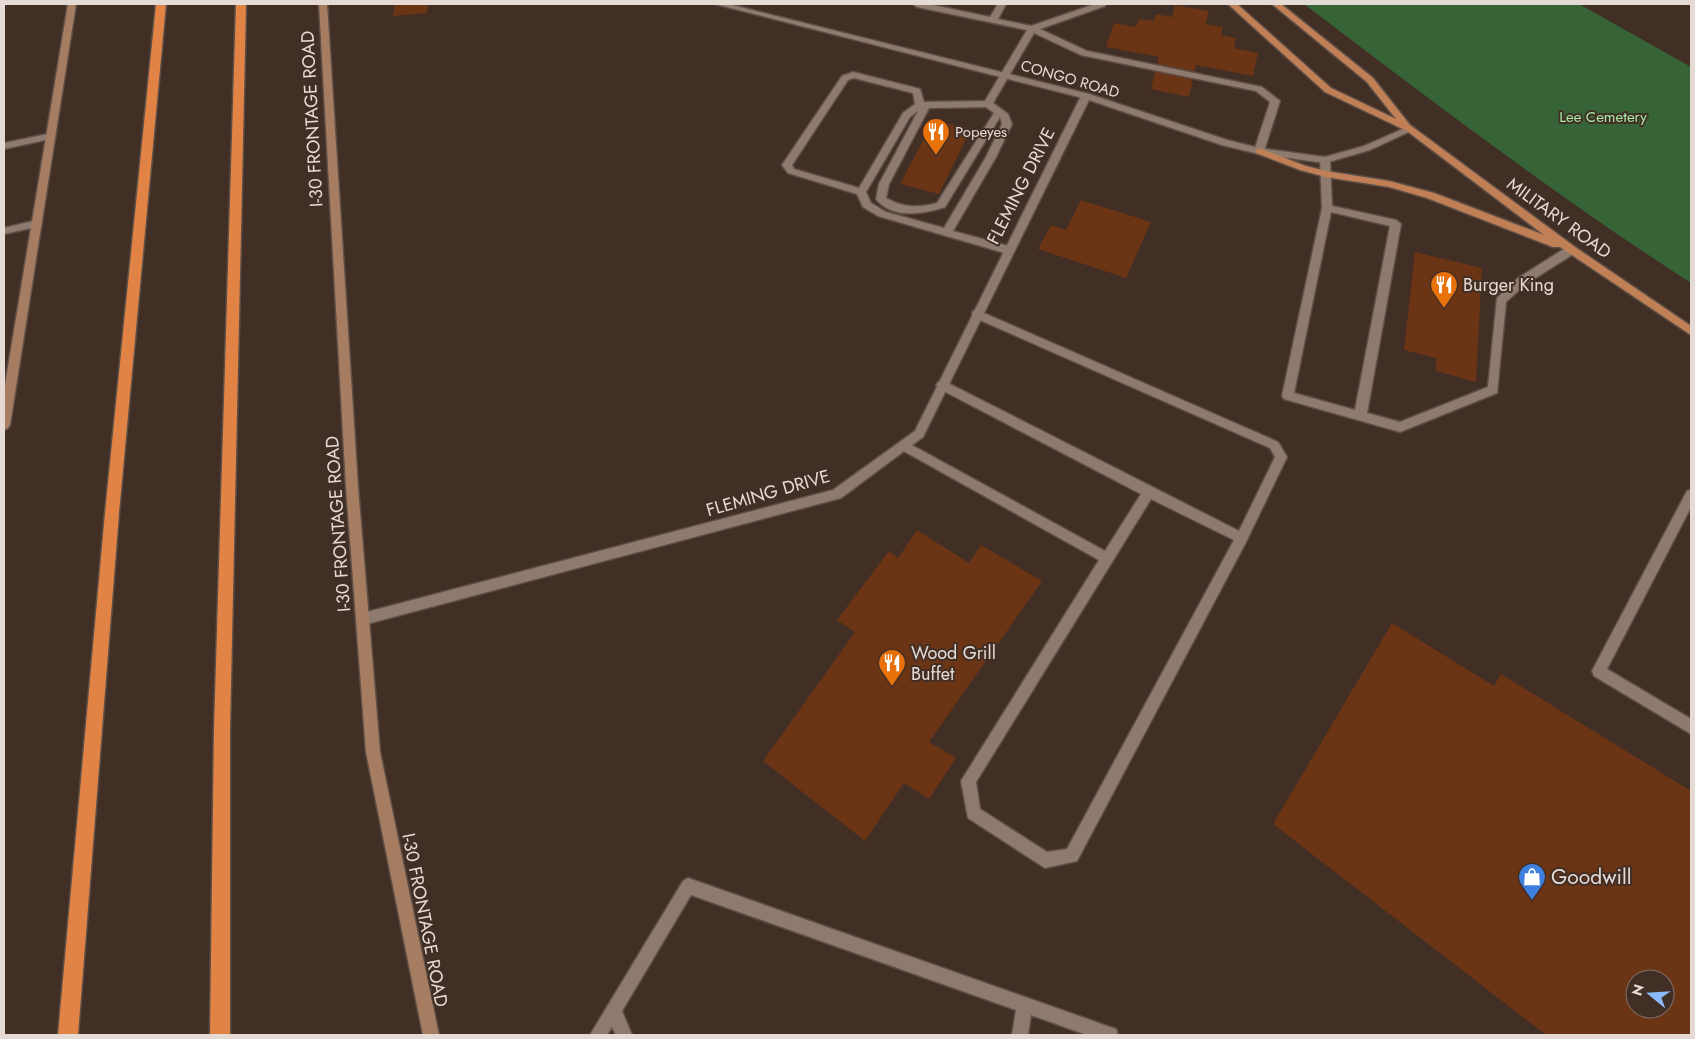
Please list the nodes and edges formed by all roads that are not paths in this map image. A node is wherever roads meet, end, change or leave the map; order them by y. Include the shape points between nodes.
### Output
1 (72, 4) edge
2 (161, 4) edge
3 (240, 4) edge
4 (323, 4) edge
5 (719, 4) edge
6 (917, 4) edge
7 (1002, 4) edge
8 (1102, 4) edge
9 (1232, 4) edge
10 (1276, 4) edge
11 (994, 20) junction
12 (1032, 29) junction
13 (1004, 75) junction
14 (1086, 96) junction
15 (988, 104) junction
16 (923, 105) junction
17 (999, 112) junction
18 (1410, 129) junction
19 (52, 136) junction
20 (4, 146) edge
21 (1259, 151) junction
22 (1325, 160) junction
23 (1326, 174) junction
24 (861, 192) junction
25 (1327, 208) junction
26 (37, 224) junction
27 (4, 231) edge
28 (947, 232) junction
29 (1008, 250) junction
30 (1571, 250) junction
31 (977, 314) junction
32 (1691, 331) edge
33 (942, 385) junction
34 (1360, 417) junction
35 (4, 419) edge
36 (904, 446) junction
37 (1149, 492) junction
38 (1691, 494) edge
39 (1242, 538) junction
40 (1107, 558) junction
41 (363, 619) junction
42 (1691, 727) edge
43 (1025, 1005) junction
44 (613, 1011) junction
45 (68, 1035) edge
46 (220, 1035) edge
47 (431, 1035) edge
48 (598, 1035) edge
49 (624, 1035) edge
50 (1020, 1035) edge
51 (1110, 1035) edge

1 - 19 main road
2 - 45 highway via 113,503
3 - 46 highway via 222,728
4 - 41 main road, I-30 FRONTAGE ROAD
5 - 13 street, CONGO ROAD
6 - 11 street
7 - 11 street
8 - 12 street
9 - 18 main road, MILITARY ROAD via 1328,90
10 - 18 main road, MILITARY ROAD via 1370,80
11 - 12 street
12 - 13 street
12 - 21 street via 1084,53 1259,89 1274,101
13 - 14 street, CONGO ROAD
13 - 15 street
14 - 21 street, CONGO ROAD via 1225,143
14 - 29 street, FLEMING DRIVE
15 - 16 street
15 - 17 street
16 - 17 street via 884,184 881,199 905,211 924,211 941,205
16 - 24 street via 906,115
16 - 24 street via 917,91 853,75 845,78 786,165 791,171
17 - 28 street via 1006,116 1006,124 991,157
18 - 22 street, CONGO ROAD via 1367,148
18 - 30 main road, MILITARY ROAD
19 - 20 street
19 - 26 main road
21 - 22 street, CONGO ROAD
21 - 23 main road
22 - 23 street
23 - 25 street
23 - 30 main road via 1430,195
24 - 28 street via 867,205 882,214
25 - 34 street via 1288,396
25 - 34 street via 1396,224
26 - 27 street
26 - 35 main road
28 - 29 street
29 - 31 street, FLEMING DRIVE
30 - 32 main road, MILITARY ROAD
30 - 34 street via 1522,280 1502,301 1493,390 1400,427
31 - 33 street, FLEMING DRIVE
31 - 39 street via 1274,445 1281,457
33 - 36 street, FLEMING DRIVE via 919,434
33 - 37 street
36 - 40 street
36 - 41 street, FLEMING DRIVE via 837,494
37 - 39 street
37 - 40 street
38 - 42 street via 1599,671
39 - 40 street via 1072,856 1045,860 973,813 968,781
41 - 47 main road, I-30 FRONTAGE ROAD via 373,752
43 - 44 street via 688,886
43 - 50 street
43 - 51 street
44 - 48 street
44 - 49 street

